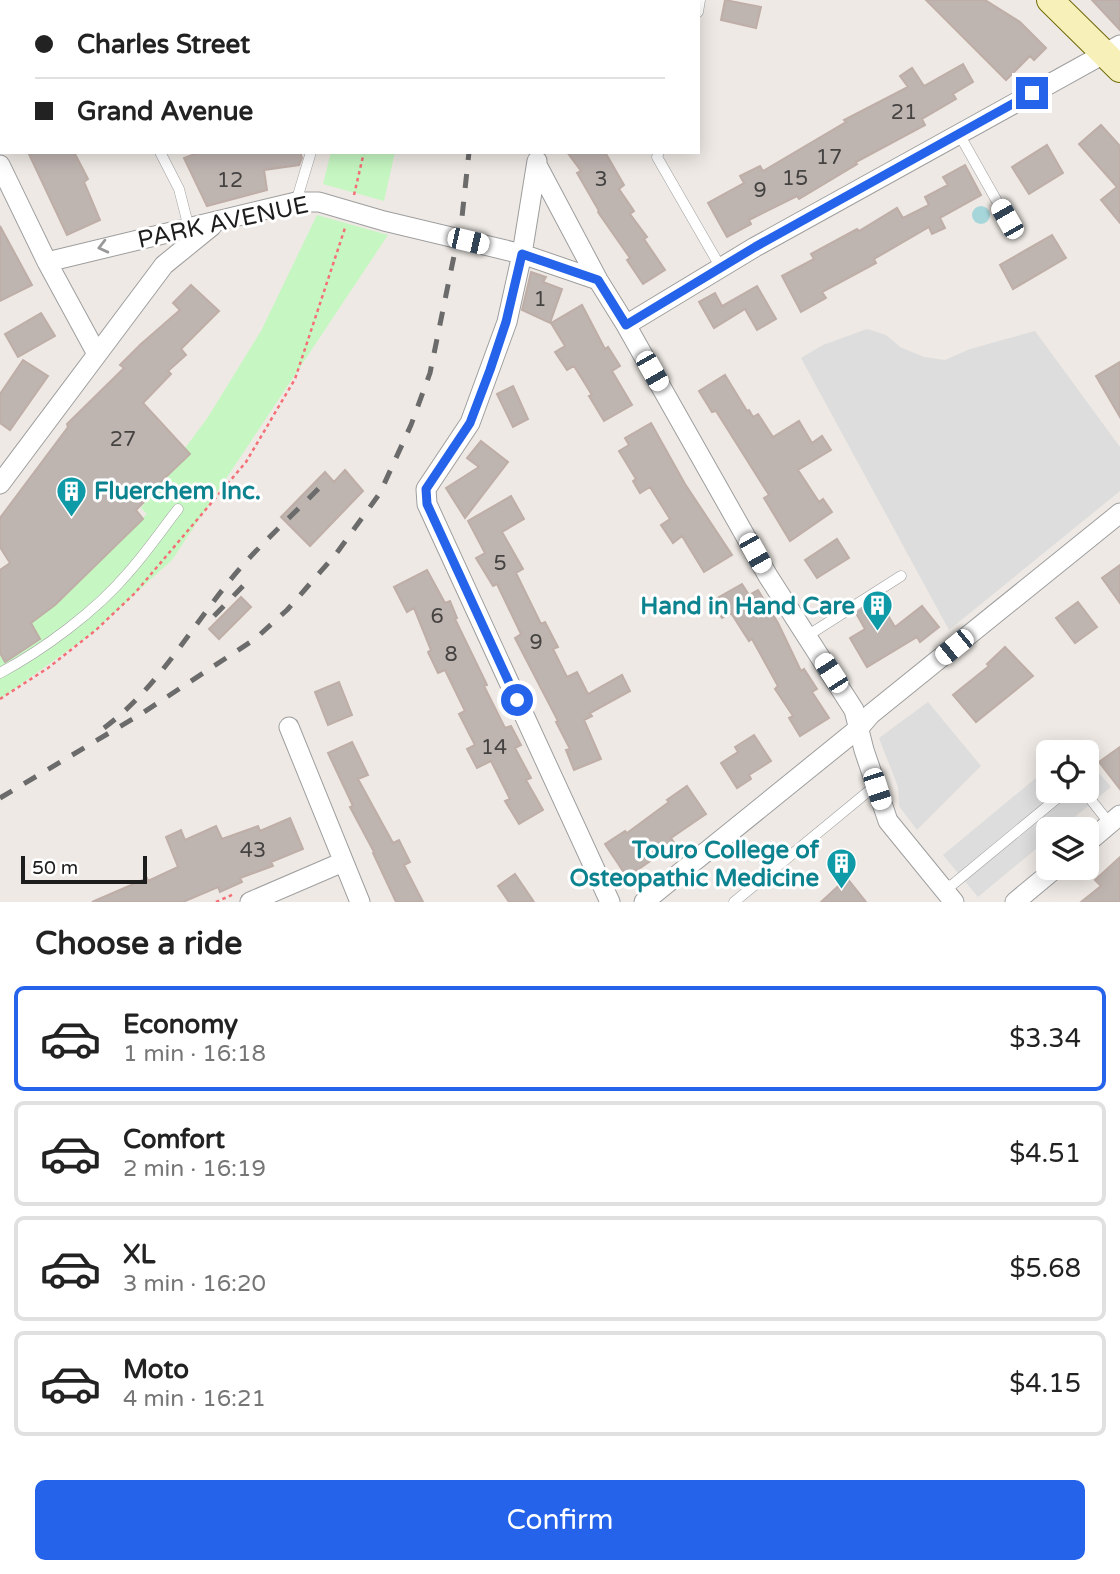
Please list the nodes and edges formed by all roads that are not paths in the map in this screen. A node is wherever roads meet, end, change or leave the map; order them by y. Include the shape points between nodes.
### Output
1 (1050, 0) edge
2 (1115, 56) edge
3 (959, 134) junction
4 (161, 154) edge
5 (311, 154) edge
6 (658, 154) edge
7 (537, 159) edge
8 (0, 165) edge
9 (296, 202) junction
10 (1007, 219) dead end
11 (218, 222) junction
12 (189, 228) junction
13 (522, 254) junction
14 (47, 262) junction
15 (721, 268) junction
16 (598, 280) junction
17 (626, 325) junction
18 (97, 354) junction
19 (0, 484) edge
20 (178, 509) dead end
21 (1120, 513) edge
22 (901, 576) dead end
23 (807, 636) junction
24 (0, 673) edge
25 (289, 727) dead end
26 (859, 728) junction
27 (876, 785) junction
28 (1051, 803) edge
29 (1097, 803) edge
30 (1115, 819) edge
31 (1099, 833) edge
32 (343, 862) junction
33 (1042, 880) edge
34 (948, 895) edge
35 (250, 902) edge
36 (360, 902) edge
37 (610, 902) edge
38 (645, 902) edge
39 (734, 902) edge
40 (1015, 902) edge

1 - 2 main road
2 - 3 street
3 - 10 lane
3 - 15 street
4 - 12 lane via 179,189
5 - 9 lane
6 - 15 lane
7 - 13 street
7 - 16 street
8 - 14 street
9 - 11 street, PARK AVENUE
9 - 13 street, PARK AVENUE via 319,202
11 - 12 street, PARK AVENUE
11 - 18 street via 164,265
12 -> 14 street, PARK AVENUE
13 - 16 street, PARK AVENUE
13 - 37 street via 506,322 470,423 426,489 427,504
14 - 18 street
15 - 17 street
16 - 17 street
17 - 23 street via 768,576
18 - 19 street
20 - 24 lane via 127,576 61,634
21 - 26 street
22 - 23 lane
23 - 26 street via 854,710
25 - 32 street
26 - 27 street
26 - 38 street
27 - 34 street via 888,821
27 - 39 lane
28 - 34 lane via 952,885
29 - 30 lane
30 - 31 street
32 - 35 street
32 - 36 street
33 - 40 street

